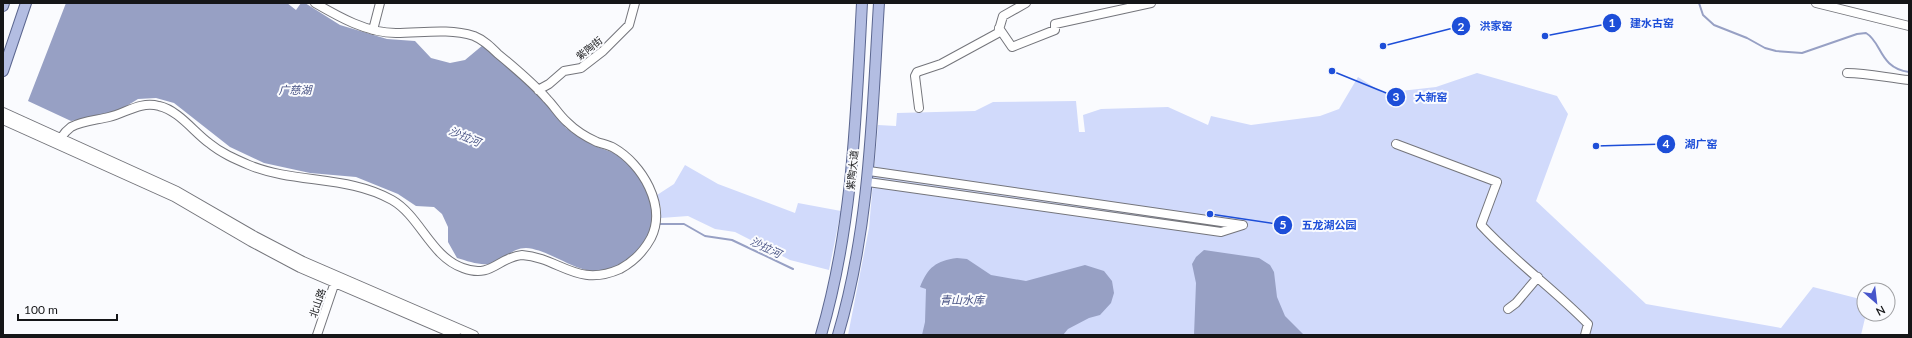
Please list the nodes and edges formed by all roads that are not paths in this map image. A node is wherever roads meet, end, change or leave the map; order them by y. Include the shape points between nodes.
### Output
1 (4, 3) edge
2 (26, 3) edge
3 (314, 3) edge
4 (380, 3) edge
5 (635, 3) edge
6 (862, 3) edge
7 (878, 3) edge
8 (1026, 3) edge
9 (1151, 3) edge
10 (1816, 3) edge
11 (3, 6) edge
12 (1909, 26) edge
13 (999, 28) junction
14 (373, 30) junction
15 (3, 71) edge
16 (1847, 73) dead end
17 (1909, 80) edge
18 (538, 90) junction
19 (919, 108) dead end
20 (3, 112) edge
21 (3, 120) edge
22 (61, 138) junction
23 (1396, 144) dead end
24 (869, 171) junction
25 (868, 182) junction
26 (1538, 277) junction
27 (336, 280) junction
28 (1508, 308) dead end
29 (317, 335) edge
30 (456, 335) edge
31 (474, 335) edge
32 (821, 335) edge
33 (838, 335) edge
34 (1585, 335) edge

1 - 11 main road
2 - 15 main road
3 - 14 street via 345,20
4 - 14 street
5 - 18 street, 紫陶街 via 629,25 603,51 581,68 564,71
6 - 32 main road, 紫陶大道 via 848,212
7 - 24 main road, 紫陶大道
8 - 13 street via 1003,16
9 - 13 street via 1055,24 1055,30 1012,47
10 - 12 street
13 - 19 street via 998,33 992,37 941,64 917,72 915,76
14 - 18 street via 397,33 442,31 473,36 486,43
16 - 17 street
18 - 22 street via 576,129 595,141 614,148 633,164 653,195 656,220 652,236 642,252 631,262 612,272 600,276 581,275 522,255 513,256 488,270 475,271 458,266 445,258 402,207 387,197 357,186 288,176 250,165 223,153 177,116 159,106 140,106 112,117 75,125
20 - 22 street
21 - 27 street via 174,197 251,242
22 - 27 street via 177,191
23 - 26 street via 1497,182 1481,225 1496,242
24 - 25 main road, 紫陶大道
24 - 25 street via 1242,225 1221,232
25 - 33 main road, 紫陶大道 via 855,266
26 - 28 street via 1516,303
26 - 34 street via 1588,324
27 - 29 street, 北山路
27 - 30 street
27 - 31 street

